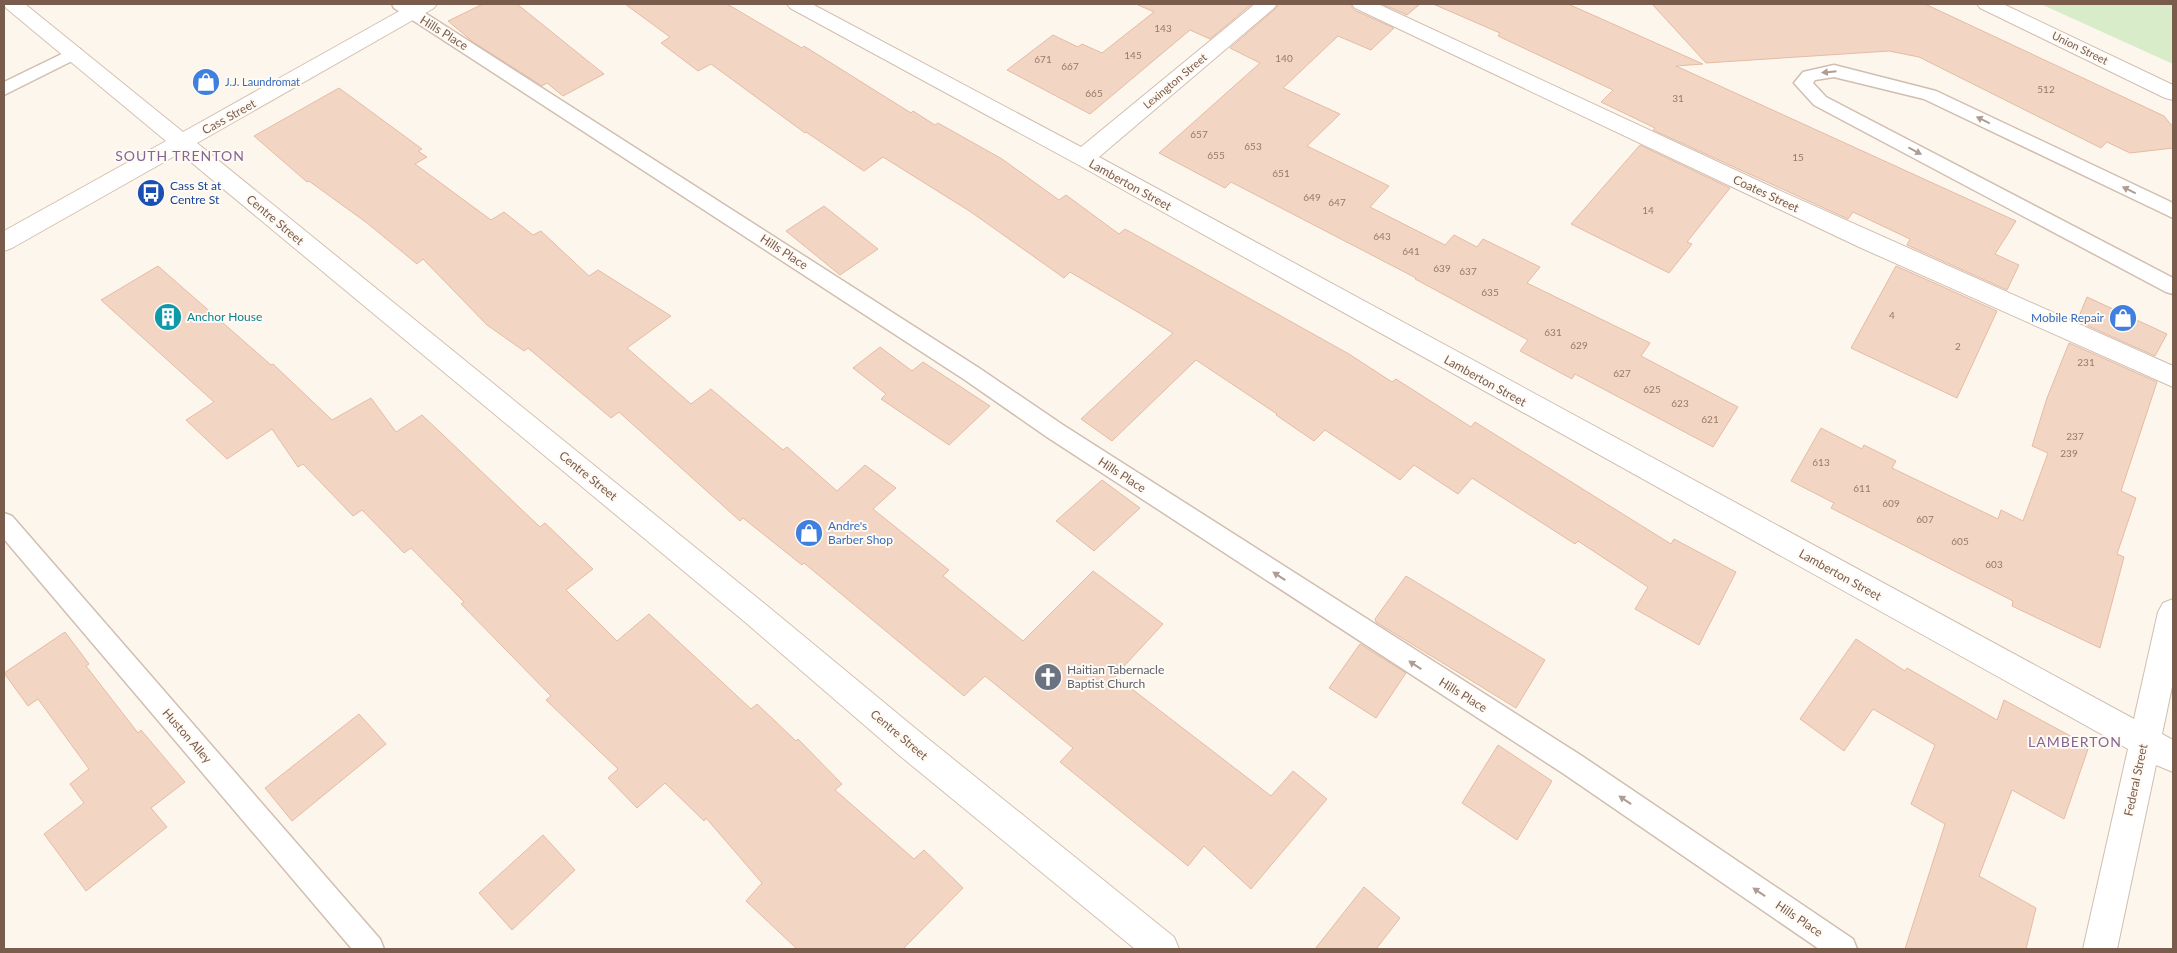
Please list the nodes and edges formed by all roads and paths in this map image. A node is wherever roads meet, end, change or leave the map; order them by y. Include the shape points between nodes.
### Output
1 (13, 4) edge
2 (797, 4) edge
3 (1267, 4) edge
4 (1362, 4) edge
5 (1987, 4) edge
6 (413, 7) edge
7 (74, 53) junction
8 (4, 89) edge
9 (2173, 93) edge
10 (183, 142) junction
11 (1082, 158) junction
12 (2173, 211) edge
13 (4, 242) edge
14 (2173, 287) edge
15 (2173, 376) edge
16 (4, 523) edge
17 (2173, 612) edge
18 (2144, 741) junction
19 (2173, 757) edge
20 (370, 949) edge
21 (1162, 949) edge
22 (1843, 949) edge
23 (2100, 949) edge

1 - 7 street, Centre Street
2 - 11 street, Lamberton Street
3 - 11 street, Lexington Street
4 - 15 street, Coates Street via 1733,179
5 - 9 street, Union Street
6 - 10 street, Cass Street
22 -> 6 lane, Hills Place via 1573,765 1054,431
7 - 8 lane
7 - 10 street, Centre Street
10 - 13 street, Cass Street
10 - 21 street, Centre Street
11 - 18 street, Lamberton Street
12 -> 14 lane via 1930,95 1834,71 1809,76 1803,83 1820,101
16 - 20 lane, Huston Alley
17 - 18 street, Federal Street
18 - 19 street, Lamberton Street
18 - 23 street, Federal Street

